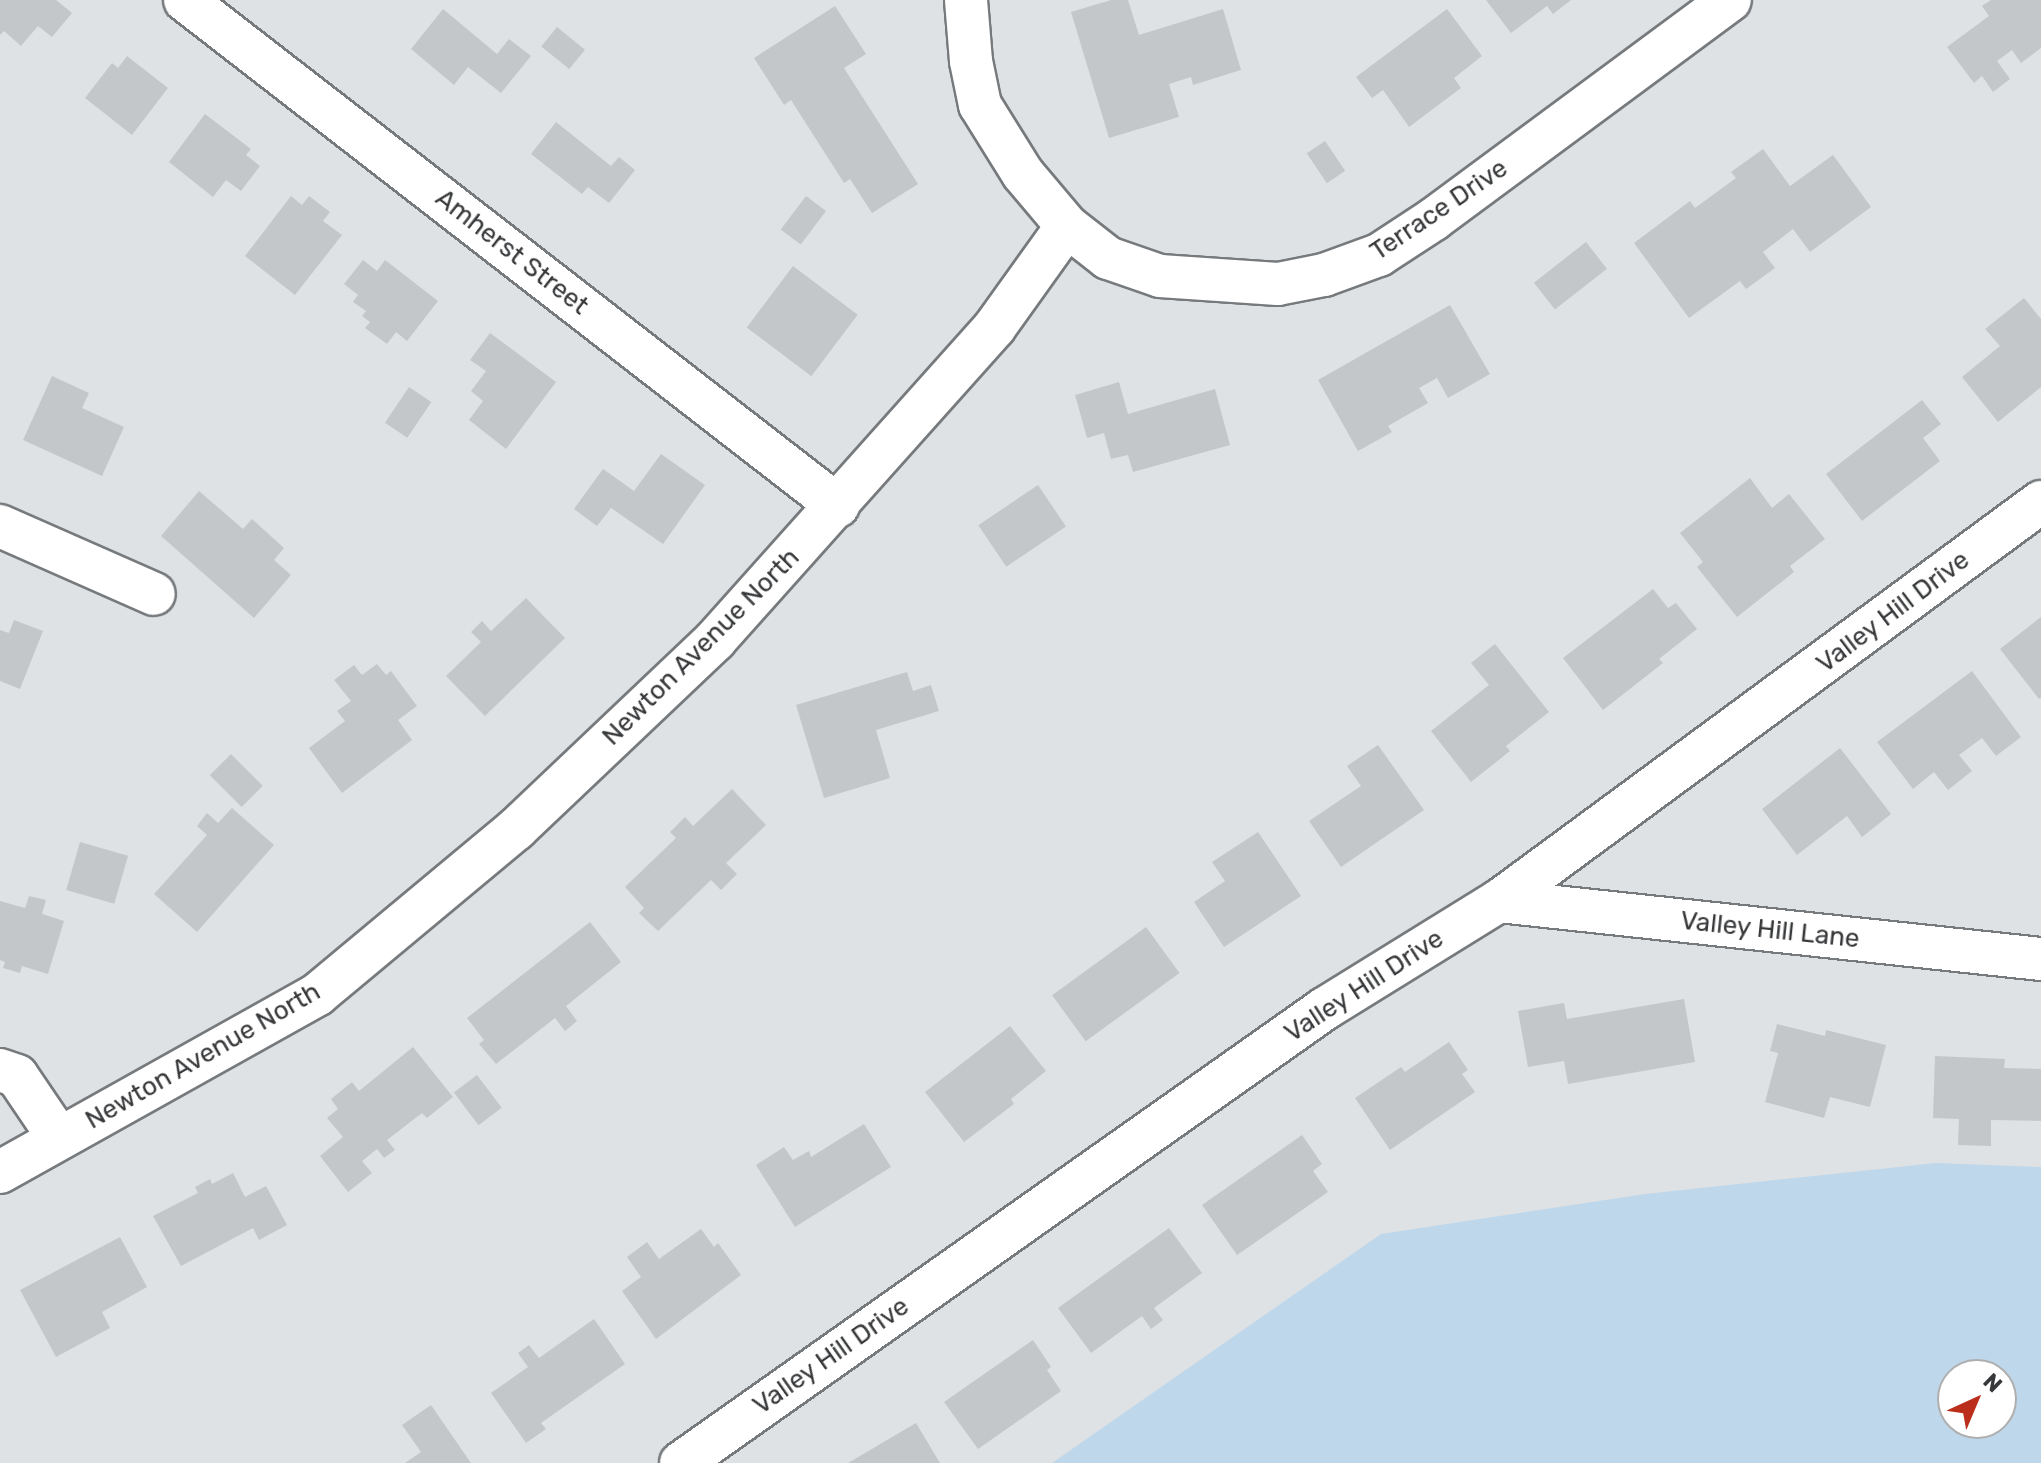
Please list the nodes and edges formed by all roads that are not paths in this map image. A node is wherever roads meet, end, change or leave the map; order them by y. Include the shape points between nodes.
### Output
1 (185, 0) edge
2 (966, 0) edge
3 (1730, 0) edge
4 (1067, 226) junction
5 (2041, 502) edge
6 (838, 506) junction
7 (0, 526) edge
8 (154, 594) dead end
9 (1499, 901) junction
10 (2041, 959) edge
11 (0, 1070) edge
12 (59, 1138) junction
13 (0, 1172) edge
14 (681, 1463) edge

1 - 6 street, Amherst Street
2 - 4 street via 980,105 1023,174
3 - 4 street, Terrace Drive via 1434,219 1379,255 1324,275 1278,284 1160,276 1108,258
4 - 6 street, Newton Avenue North via 994,328
5 - 9 street, Valley Hill Drive
6 - 12 street, Newton Avenue North via 715,640 516,829 318,994
7 - 8 street
9 - 10 street, Valley Hill Lane
9 - 14 street, Valley Hill Drive via 1324,1009
11 - 12 street via 17,1076
12 - 13 street

